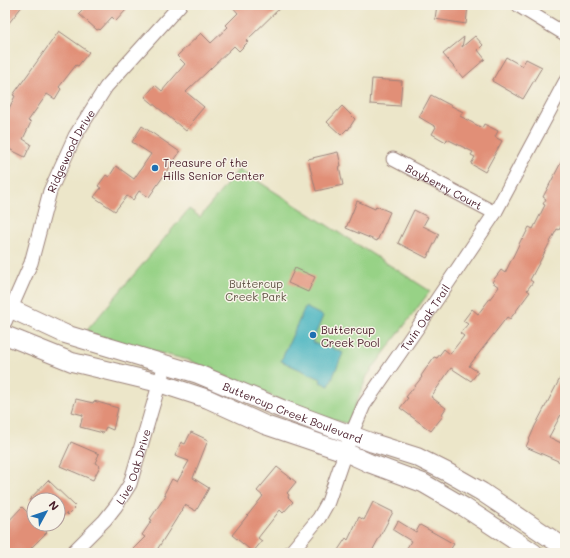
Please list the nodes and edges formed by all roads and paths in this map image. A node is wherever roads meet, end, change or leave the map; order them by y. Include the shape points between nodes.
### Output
1 (180, 5) edge
2 (519, 6) dead end
3 (565, 34) edge
4 (565, 82) edge
5 (393, 159) dead end
6 (495, 213) junction
7 (7, 312) edge
8 (5, 335) edge
9 (165, 364) junction
10 (160, 383) junction
11 (352, 435) junction
12 (345, 452) junction
13 (565, 548) edge
14 (72, 553) edge
15 (290, 553) edge
16 (534, 553) edge

1 - 7 street, Ridgewood Drive via 106,87 75,136 50,191 32,263
2 - 3 street
4 - 6 street, Twin Oak Trail
5 - 6 street, Bayberry Court
6 - 11 street, Twin Oak Trail via 364,405
7 - 9 street, Buttercup Creek Boulevard via 65,334
8 - 10 street, Buttercup Creek Boulevard via 72,362
9 - 10 street, Live Oak Drive
9 - 11 street, Buttercup Creek Boulevard via 198,374
10 - 12 street, Buttercup Creek Boulevard via 208,399 265,425
10 - 14 street, Live Oak Drive via 130,484 105,520
11 - 12 street, Twin Oak Trail
11 - 13 street, Buttercup Creek Boulevard via 417,457 448,472
12 - 15 street, Twin Oak Trail via 328,502 319,518
12 - 16 street, Buttercup Creek Boulevard via 423,483

